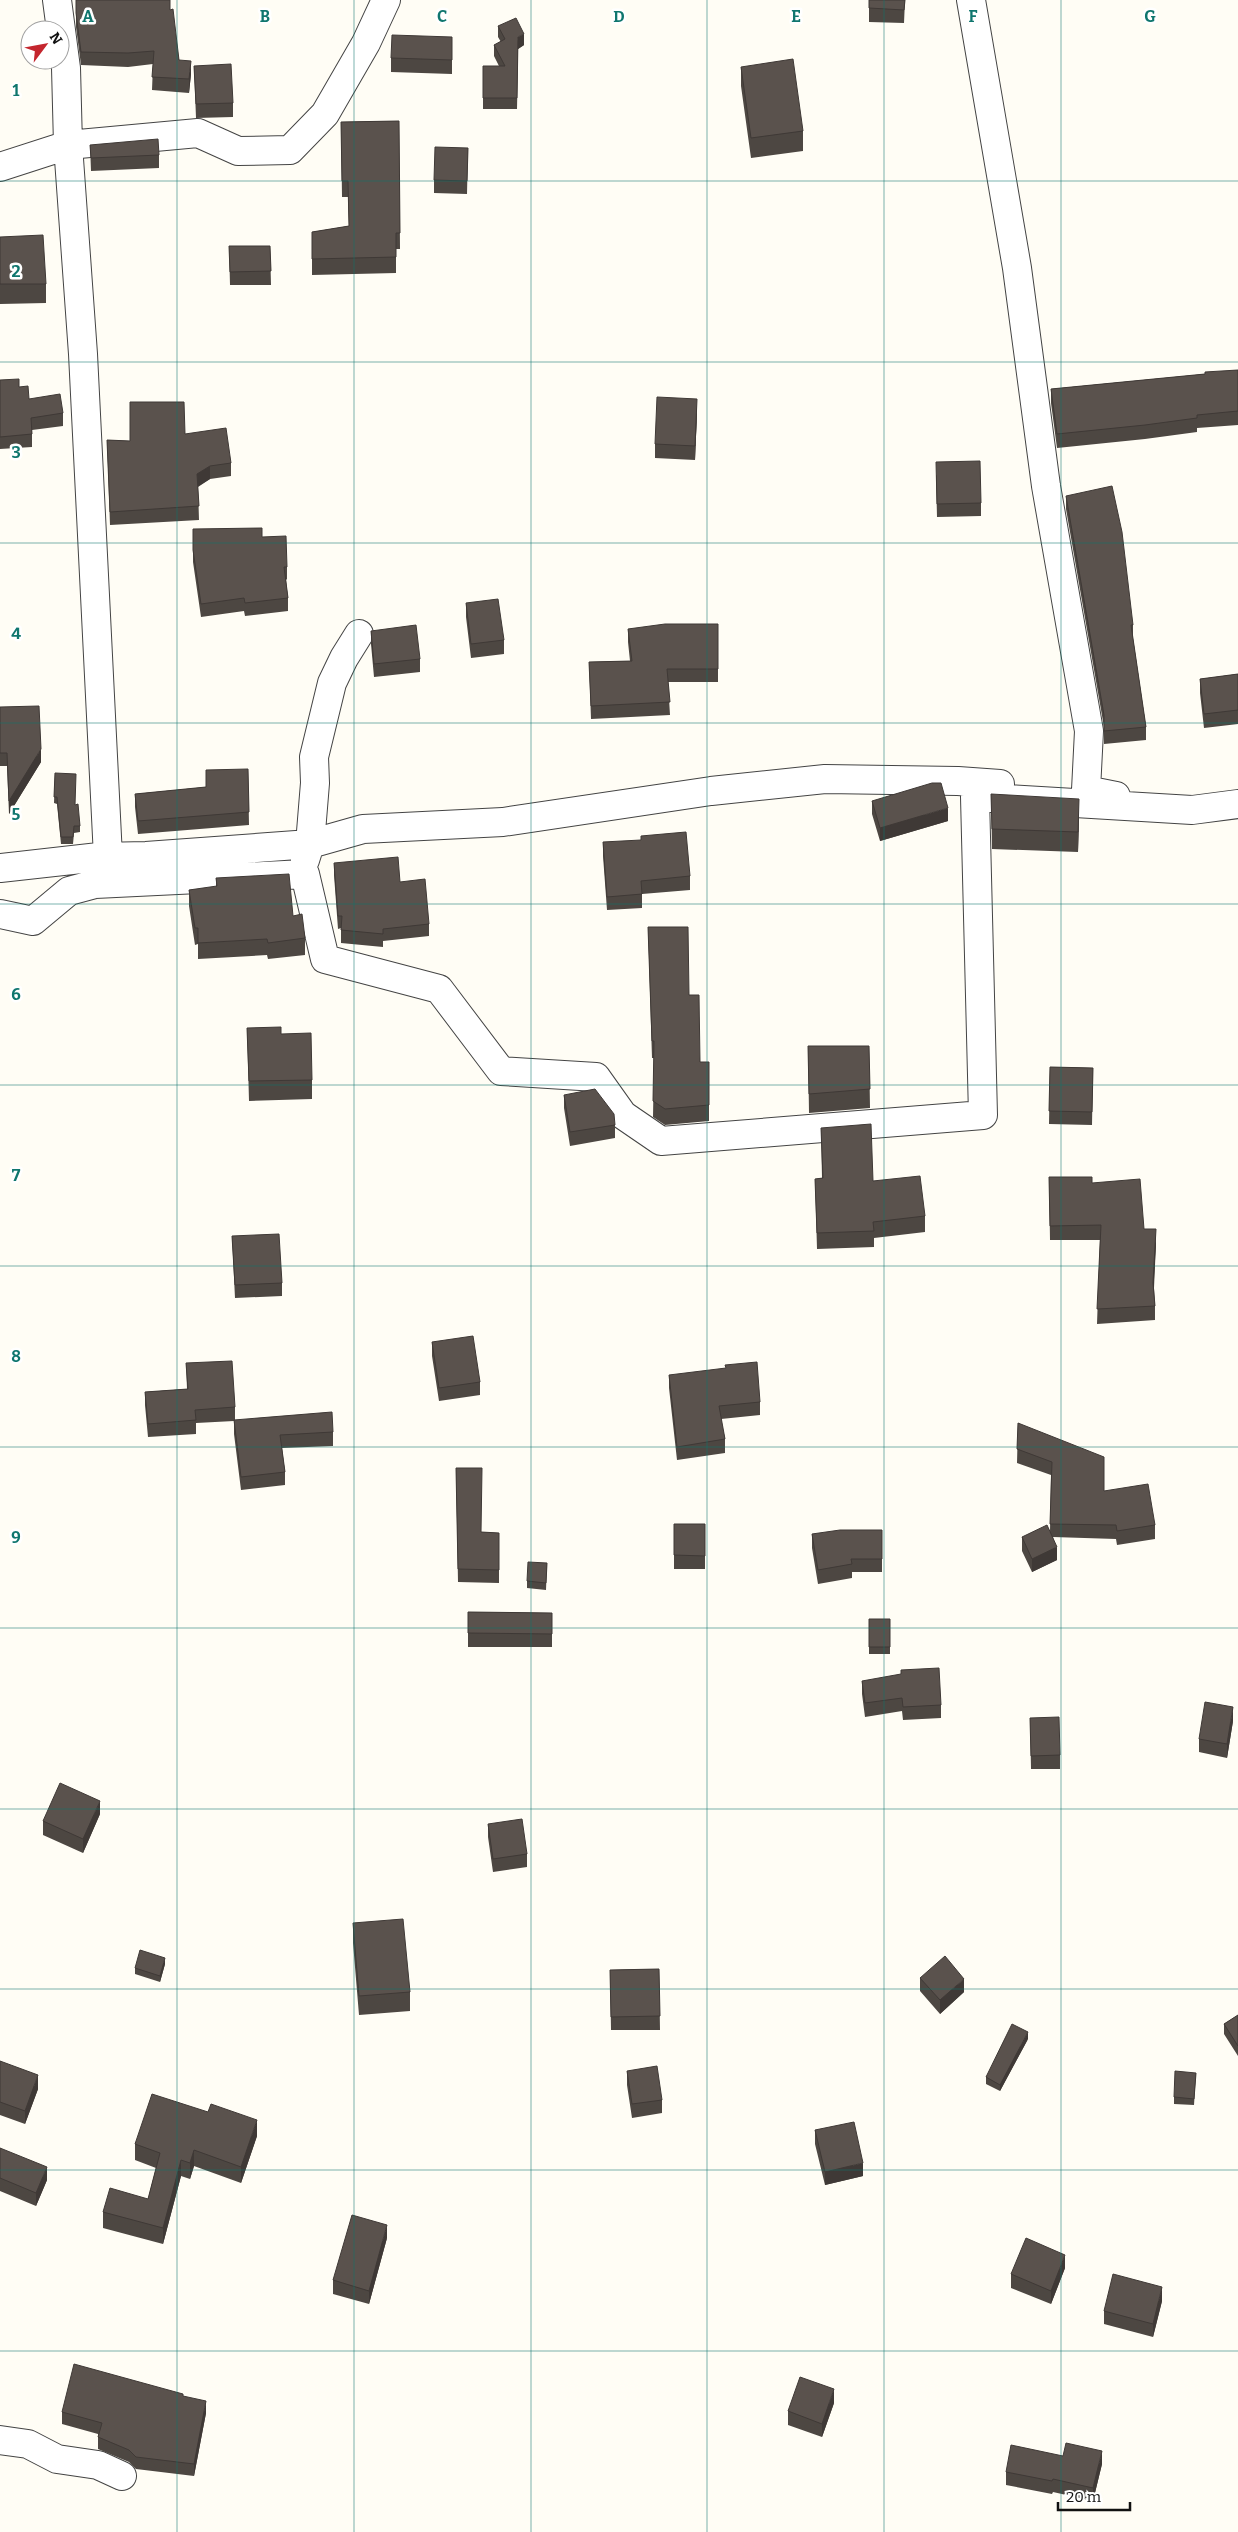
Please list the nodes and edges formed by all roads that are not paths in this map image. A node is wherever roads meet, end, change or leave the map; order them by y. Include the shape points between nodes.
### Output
1 (57, 0) edge
2 (386, 0) edge
3 (971, 0) edge
4 (68, 145) junction
5 (0, 167) edge
6 (359, 634) dead end
7 (1086, 790) junction
8 (1238, 804) edge
9 (1192, 810) junction
10 (310, 844) junction
11 (108, 857) junction
12 (0, 868) edge
13 (305, 874) junction
14 (0, 914) edge
15 (0, 2440) edge
16 (122, 2476) dead end

1 - 4 street via 66,68
2 - 4 street via 366,43 325,114 290,150 238,151 198,132
3 - 7 street via 1017,268 1046,486 1089,731
4 - 5 street
4 - 11 street via 83,354
6 - 10 street via 332,683 314,757
7 - 9 street
7 - 10 street via 958,781 825,779 711,791 503,822 363,829
8 - 9 street
9 - 13 street via 975,797 983,1115 661,1141 623,1115 596,1076 501,1070 438,989 326,959
10 - 11 street
10 - 13 street via 304,864
11 - 12 street
13 - 14 street via 95,884 69,891 33,921
15 - 16 street via 28,2444 56,2459 98,2465

